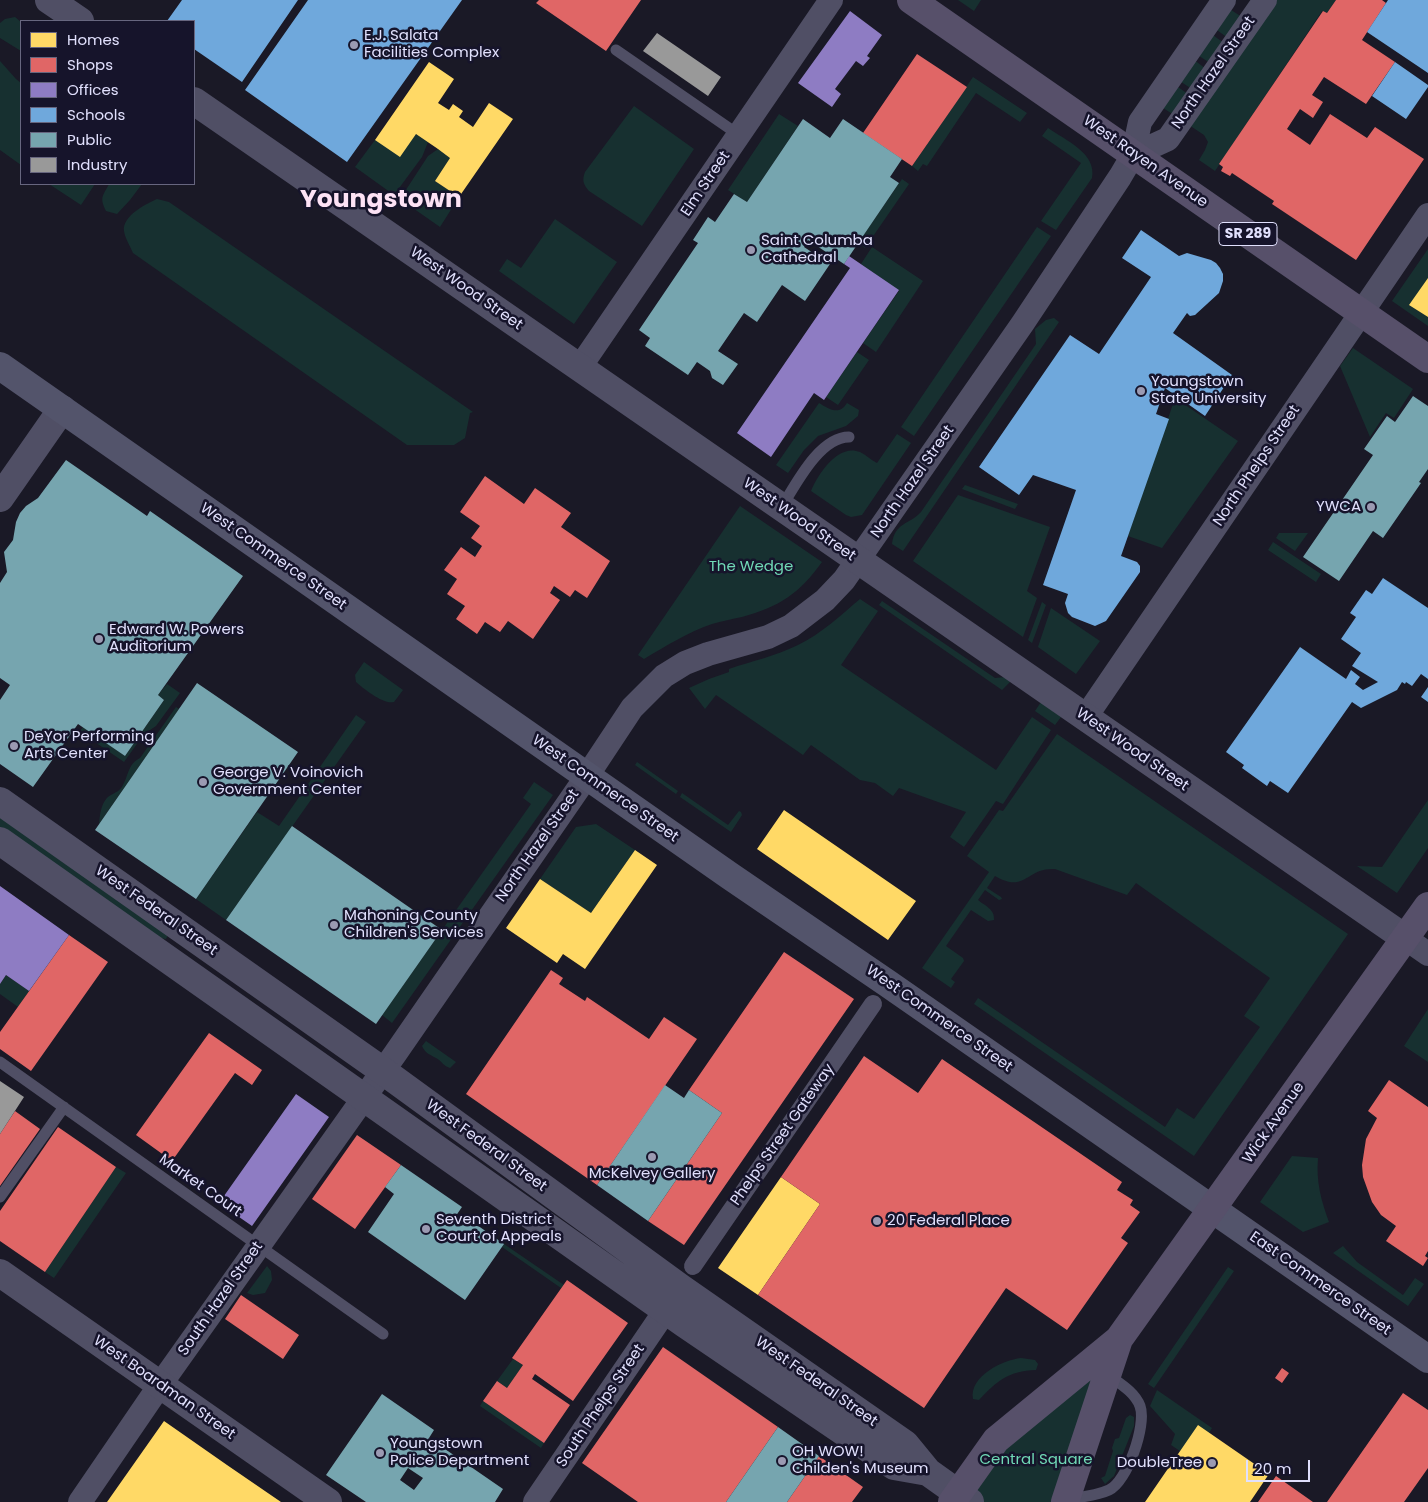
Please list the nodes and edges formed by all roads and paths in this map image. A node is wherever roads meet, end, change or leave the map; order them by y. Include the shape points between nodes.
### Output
1 (49, 0) edge
2 (831, 0) edge
3 (911, 0) edge
4 (1224, 0) edge
5 (1265, 0) edge
6 (79, 20) edge
7 (616, 50) dead end
8 (195, 102) edge
9 (739, 135) junction
10 (1134, 155) junction
11 (1428, 215) edge
12 (1362, 313) junction
13 (1428, 359) edge
14 (0, 366) edge
15 (580, 367) junction
16 (62, 409) junction
17 (849, 437) dead end
18 (0, 498) edge
19 (781, 508) junction
20 (858, 561) junction
21 (1085, 718) junction
22 (587, 776) junction
23 (0, 801) edge
24 (0, 840) edge
25 (1428, 906) edge
26 (1405, 938) junction
27 (1428, 954) edge
28 (873, 1004) dead end
29 (0, 1062) edge
30 (383, 1071) junction
31 (364, 1097) junction
32 (64, 1107) junction
33 (0, 1197) edge
34 (1212, 1210) junction
35 (259, 1246) junction
36 (0, 1273) edge
37 (680, 1288) junction
38 (383, 1334) dead end
39 (1118, 1339) junction
40 (1428, 1359) edge
41 (1107, 1374) junction
42 (160, 1385) junction
43 (960, 1499) edge
44 (1066, 1501) edge
45 (80, 1502) edge
46 (328, 1502) edge
47 (535, 1502) edge

1 - 6 street
2 - 9 street, Elm Street
3 - 10 main road, West Rayen Avenue / SR 289
4 - 10 street, North Hazel Street via 1140,122
5 - 10 street, North Hazel Street via 1168,139
7 - 9 lane
8 - 15 street, West Wood Street
9 - 15 street, Elm Street
10 - 12 main road, West Rayen Avenue / SR 289
10 - 20 street, North Hazel Street via 1020,328
11 - 12 street, North Phelps Street
12 - 13 main road, West Rayen Avenue / SR 289
12 - 21 street, North Phelps Street
14 - 16 main road, West Commerce Street
15 - 19 street, West Wood Street
16 - 18 street
16 - 22 main road, West Commerce Street
17 - 19 lane via 818,452
19 - 20 street, West Wood Street
20 - 21 street, West Wood Street
20 - 22 street, North Hazel Street via 825,600 791,626 693,660 664,676 632,708
21 - 26 street, West Wood Street
22 - 30 street, North Hazel Street
22 - 34 main road, West Commerce Street
23 - 30 street, West Federal Street
24 - 31 street, West Federal Street
25 - 26 main road, Wick Avenue
26 - 27 street
26 - 34 main road, Wick Avenue
28 - 37 street, Phelps Street Gateway
29 - 32 lane, Market Court
30 - 31 street, North Hazel Street
30 - 37 street, West Federal Street
31 - 35 street, South Hazel Street
31 - 37 street, West Federal Street
32 - 33 lane
32 - 35 lane, Market Court
34 - 39 main road, Wick Avenue
34 - 40 main road, East Commerce Street
35 - 38 lane, Market Court
35 - 42 street, South Hazel Street
36 - 42 street, West Boardman Street
37 - 43 street, West Federal Street via 905,1444 928,1472
37 - 47 street, South Phelps Street
39 - 41 main road
39 - 43 main road via 996,1440
41 - 44 main road
41 - 44 lane via 1133,1394 1140,1407 1142,1419 1138,1434 1120,1482 1110,1490
42 - 45 street, South Hazel Street
42 - 46 street, West Boardman Street

